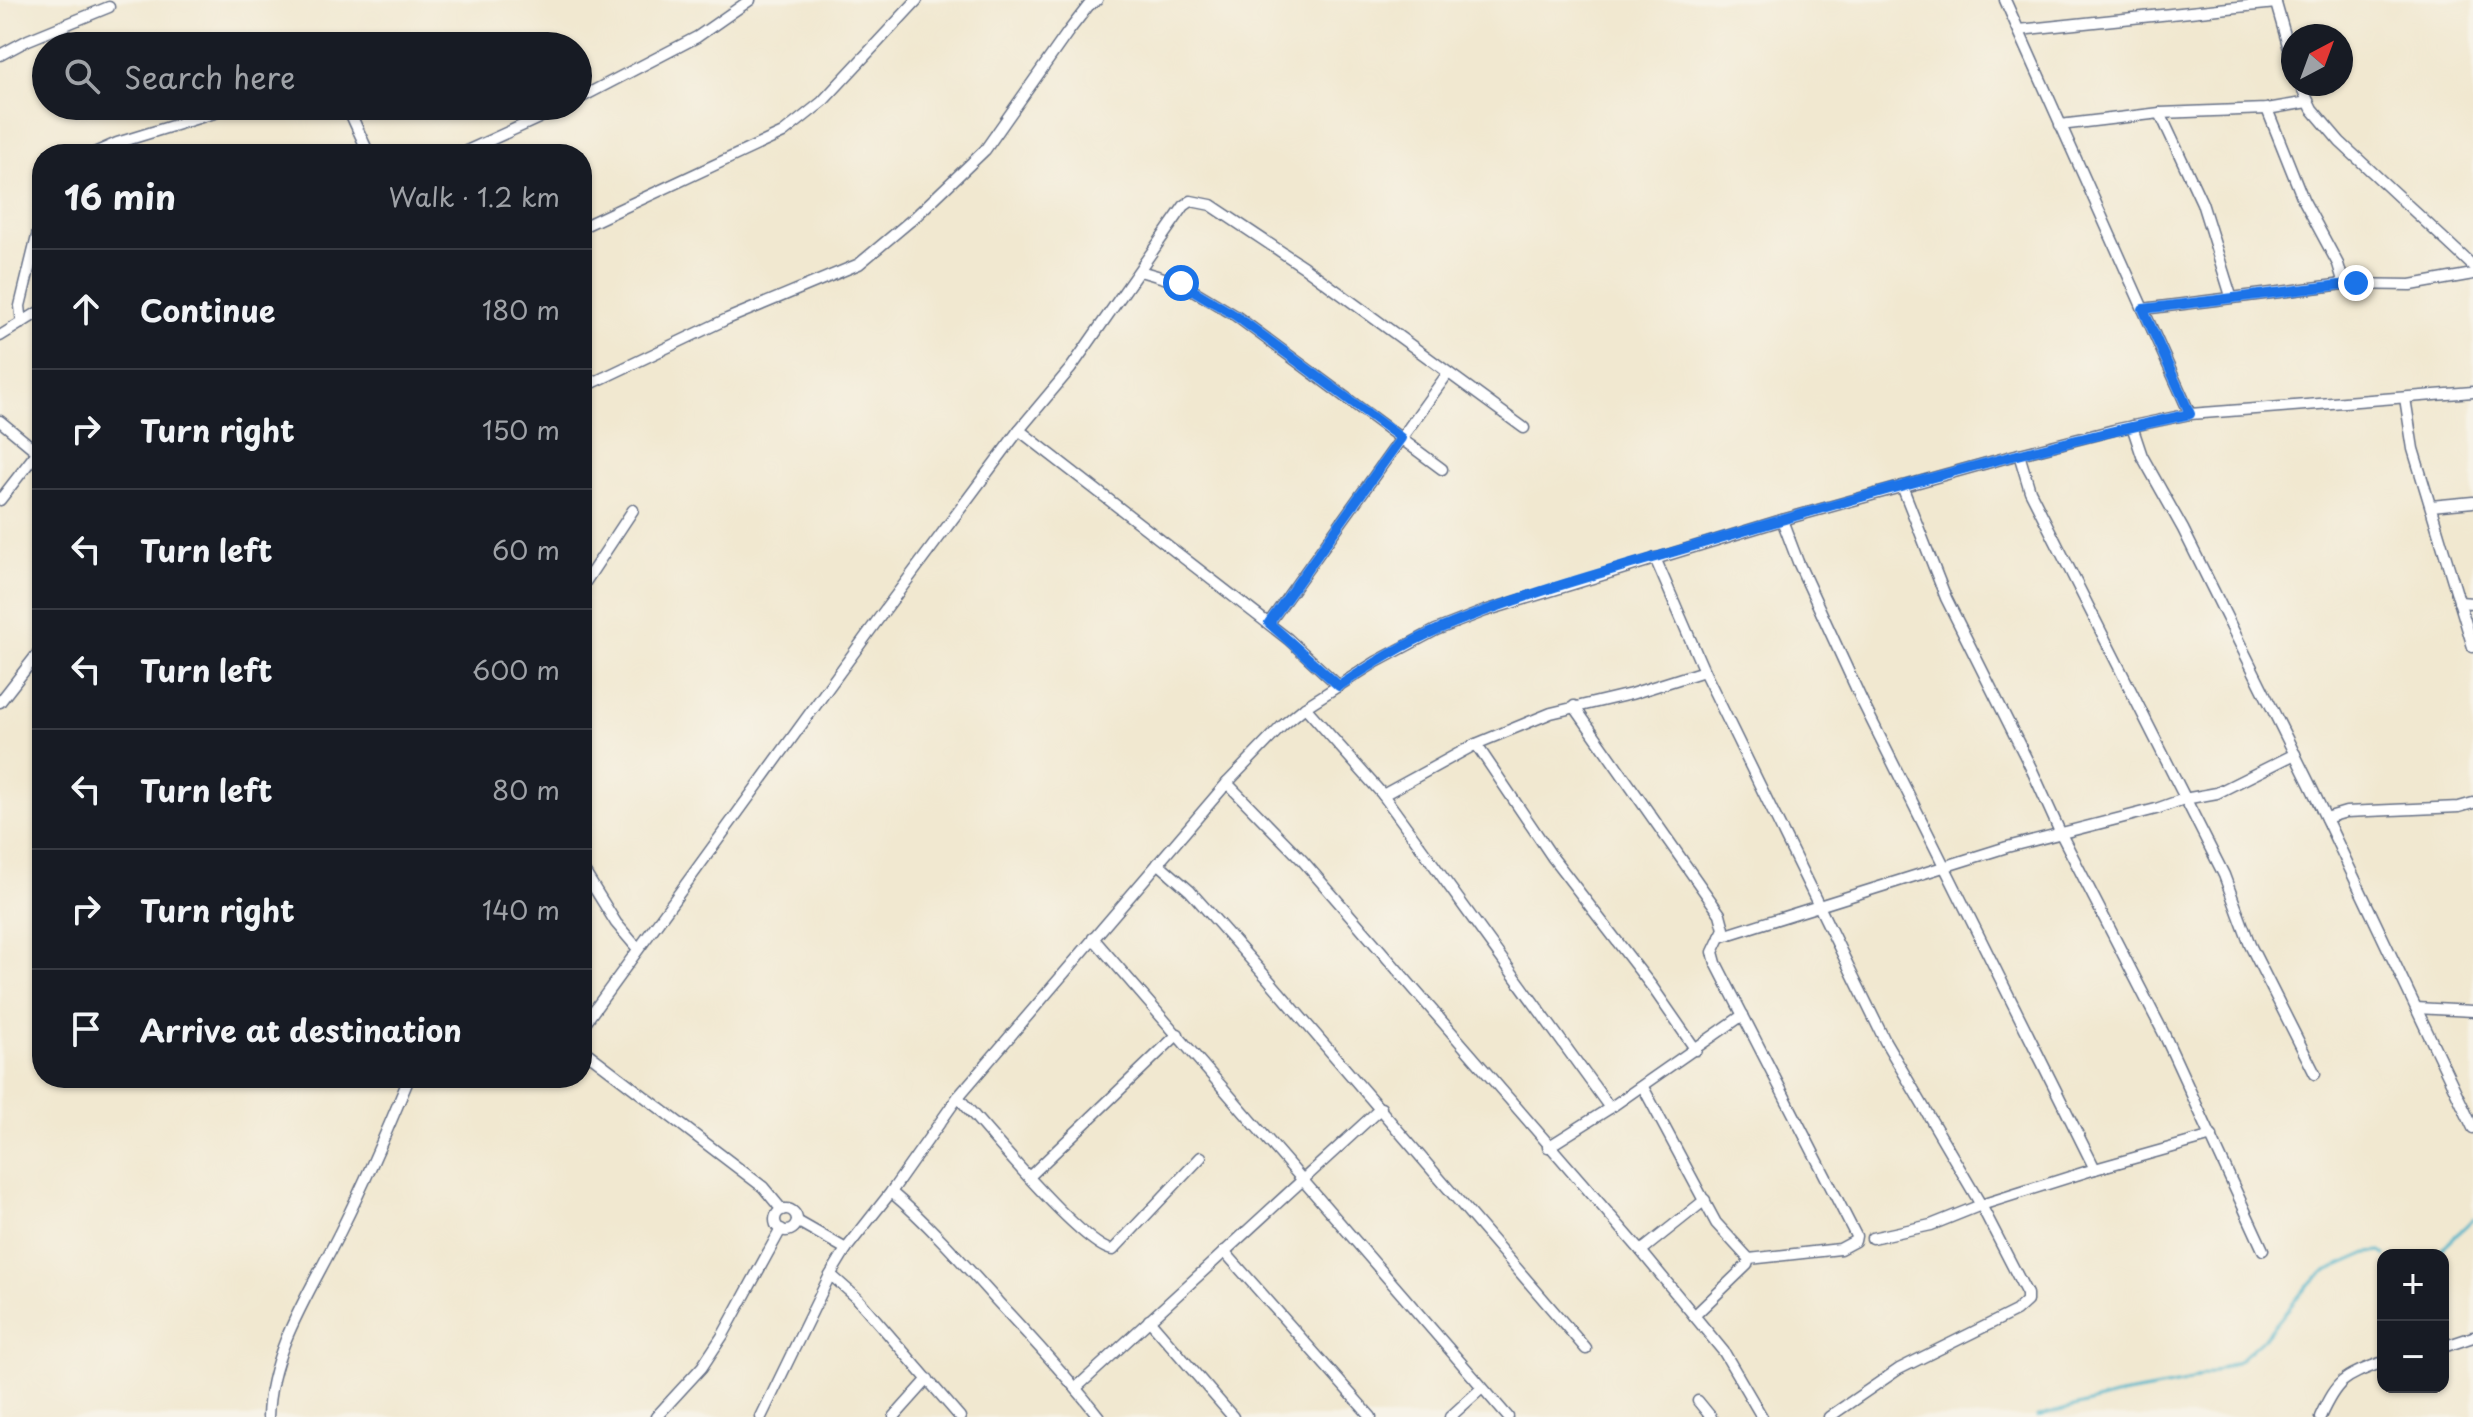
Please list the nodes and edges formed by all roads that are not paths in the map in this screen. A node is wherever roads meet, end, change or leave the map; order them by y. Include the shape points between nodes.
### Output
1 (750, 0) edge
2 (917, 0) edge
3 (2005, 0) edge
4 (1091, 2) edge
5 (2276, 2) edge
6 (109, 7) dead end
7 (2282, 24) edge
8 (2019, 30) junction
9 (48, 32) edge
10 (32, 38) edge
11 (0, 55) edge
12 (592, 92) edge
13 (2305, 96) edge
14 (2308, 102) junction
15 (2267, 109) junction
16 (2160, 113) junction
17 (192, 120) edge
18 (353, 120) edge
19 (534, 120) edge
20 (2060, 125) junction
21 (115, 144) edge
22 (364, 144) edge
23 (482, 144) edge
24 (592, 222) edge
25 (32, 257) edge
26 (2473, 266) edge
27 (1140, 271) junction
28 (2473, 274) edge
29 (2344, 284) junction
30 (2231, 296) junction
31 (2143, 309) junction
32 (32, 316) edge
33 (22, 323) junction
34 (0, 336) edge
35 (1448, 373) junction
36 (592, 383) edge
37 (2473, 392) edge
38 (2405, 398) junction
39 (2190, 414) junction
40 (0, 421) edge
41 (2132, 426) junction
42 (1524, 428) dead end
43 (1019, 430) junction
44 (1401, 438) junction
45 (32, 445) edge
46 (2019, 454) junction
47 (32, 461) edge
48 (1442, 469) dead end
49 (1902, 486) junction
50 (0, 500) edge
51 (2473, 502) edge
52 (2431, 506) junction
53 (633, 510) dead end
54 (1782, 520) junction
55 (1655, 558) junction
56 (592, 572) edge
57 (2459, 602) junction
58 (2473, 603) edge
59 (1269, 623) junction
60 (2473, 647) edge
61 (32, 661) edge
62 (1704, 671) junction
63 (1339, 686) junction
64 (0, 702) edge
65 (1574, 706) junction
66 (1305, 707) junction
67 (1476, 744) junction
68 (2295, 754) junction
69 (1227, 783) junction
70 (1383, 795) junction
71 (2184, 799) junction
72 (2473, 803) edge
73 (2326, 818) junction
74 (2060, 832) junction
75 (1158, 863) junction
76 (1946, 868) junction
77 (592, 884) edge
78 (1820, 904) junction
79 (1720, 937) junction
80 (1093, 938) junction
81 (638, 949) junction
82 (2416, 1008) junction
83 (2473, 1011) edge
84 (592, 1013) edge
85 (1743, 1015) junction
86 (1178, 1034) junction
87 (1696, 1050) junction
88 (592, 1057) edge
89 (2315, 1074) dead end
90 (1643, 1087) junction
91 (405, 1088) edge
92 (958, 1097) junction
93 (1381, 1108) junction
94 (1610, 1108) junction
95 (2473, 1128) edge
96 (2212, 1136) junction
97 (1548, 1147) junction
98 (1201, 1157) dead end
99 (2095, 1169) junction
100 (1029, 1177) junction
101 (1301, 1179) junction
102 (891, 1192) junction
103 (1705, 1200) junction
104 (1981, 1205) junction
105 (782, 1210) junction
106 (797, 1221) junction
107 (781, 1229) junction
108 (1872, 1238) dead end
109 (846, 1249) junction
110 (2263, 1250) dead end
111 (1224, 1251) junction
112 (1641, 1251) junction
113 (1749, 1259) junction
114 (831, 1275) junction
115 (1694, 1316) junction
116 (1149, 1320) junction
117 (2473, 1337) edge
118 (2449, 1345) edge
119 (1586, 1349) dead end
120 (2377, 1365) edge
121 (928, 1379) junction
122 (1076, 1388) junction
123 (1482, 1388) junction
124 (1698, 1401) dead end
125 (268, 1417) edge
126 (656, 1417) edge
127 (761, 1417) edge
128 (894, 1417) edge
129 (960, 1417) edge
130 (1099, 1417) edge
131 (1233, 1417) edge
132 (1371, 1417) edge
133 (1450, 1417) edge
134 (1508, 1417) edge
135 (1711, 1417) edge
136 (1762, 1417) edge
137 (1829, 1417) edge
138 (2320, 1417) edge

1 - 12 street via 697,37
2 - 24 street via 822,102 783,133
3 - 8 street
4 - 36 street via 985,150 859,264
5 - 7 street
5 - 8 street
6 - 9 street
8 - 20 street
10 - 11 street
13 - 14 street
14 - 15 street
14 - 26 street via 2340,142
15 - 16 street
15 - 29 street
16 - 20 street
16 - 30 street via 2202,203
17 - 21 street
18 - 22 street
19 - 23 street
20 - 31 street
25 - 33 street via 20,306
27 - 35 street via 1184,206 1191,201 1211,205
27 - 43 street
27 - 44 street via 1168,277 1205,296
28 - 29 street via 2411,285
29 - 30 street
30 - 31 street
31 - 39 street
32 - 33 street
33 - 34 street
35 - 42 street
35 - 44 street
37 - 38 street
38 - 39 street
38 - 52 street via 2413,449
39 - 41 street
40 - 45 street
41 - 46 street
41 - 68 street via 2142,456
43 - 59 street
43 - 81 street
44 - 48 street
44 - 59 street
46 - 49 street
46 - 71 street via 2030,491
47 - 50 street
49 - 54 street
49 - 74 street via 1946,598
51 - 52 street
52 - 57 street
53 - 56 street
54 - 55 street
54 - 76 street via 1862,701
55 - 62 street
55 - 63 street via 1436,630
57 - 58 street
57 - 60 street
59 - 63 street
61 - 64 street
62 - 65 street
62 - 78 street
63 - 66 street
65 - 67 street
65 - 79 street via 1720,914
66 - 69 street
66 - 70 street
67 - 70 street
67 - 87 street via 1553,858
68 - 71 street via 2217,793
68 - 73 street
69 - 75 street
69 - 97 street via 1303,861
70 - 94 street
71 - 74 street
71 - 89 street
72 - 73 street
73 - 82 street
74 - 76 street
74 - 96 street
75 - 80 street
75 - 93 street via 1190,891
76 - 78 street
76 - 99 street
77 - 81 street
78 - 79 street
78 - 104 street via 1900,1070
79 - 85 street via 1713,952 1716,963
80 - 86 street
80 - 92 street
81 - 84 street
82 - 83 street
82 - 95 street
85 - 87 street
85 - 113 street via 1856,1236 1840,1249
86 - 100 street
86 - 101 street
87 - 90 street
88 - 105 street via 763,1187
90 - 94 street
90 - 103 street
91 - 125 street via 287,1336 268,1397
92 - 100 street
92 - 102 street
93 - 101 street
93 - 119 street
94 - 97 street
96 - 99 street
96 - 110 street
97 - 112 street
98 - 100 street via 1113,1250 1101,1248
99 - 104 street
101 - 111 street
101 - 123 street
102 - 109 street
102 - 122 street
103 - 112 street
103 - 113 street via 1716,1223
104 - 108 street via 1931,1225
104 - 137 street via 2027,1301 1899,1369
105 - 106 street via 793,1211
105 - 107 street via 776,1217
106 - 107 street via 791,1229
106 - 109 street
107 - 126 street via 702,1367
109 - 114 street
111 - 116 street
111 - 132 street
112 - 115 street
113 - 115 street
114 - 121 street
114 - 127 street
115 - 136 street via 1724,1352
116 - 122 street
116 - 131 street
117 - 118 street
120 - 138 street via 2344,1379
121 - 128 street
121 - 129 street
122 - 130 street
123 - 133 street
123 - 134 street
124 - 135 street

